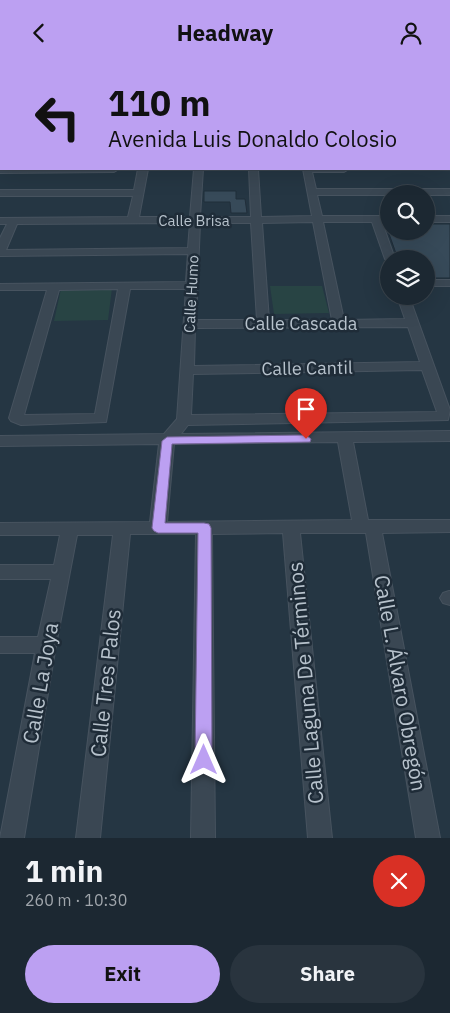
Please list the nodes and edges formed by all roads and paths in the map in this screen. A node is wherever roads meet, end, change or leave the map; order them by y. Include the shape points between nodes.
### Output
1 (142, 170) edge
2 (198, 170) edge
3 (253, 170) edge
4 (306, 170) edge
5 (312, 192) junction
6 (450, 192) edge
7 (0, 193) edge
8 (138, 193) junction
9 (317, 219) junction
10 (376, 219) junction
11 (380, 219) edge
12 (435, 219) edge
13 (450, 219) edge
14 (133, 220) junction
15 (196, 220) junction
16 (257, 220) junction
17 (0, 221) edge
18 (13, 221) junction
19 (387, 250) edge
20 (0, 251) edge
21 (194, 251) junction
22 (435, 283) edge
23 (450, 283) edge
24 (125, 285) junction
25 (192, 285) junction
26 (54, 286) junction
27 (0, 287) edge
28 (406, 305) edge
29 (263, 323) junction
30 (339, 323) junction
31 (412, 323) junction
32 (190, 324) junction
33 (427, 366) junction
34 (187, 370) junction
35 (184, 420) junction
36 (450, 436) edge
37 (345, 439) junction
38 (0, 441) edge
39 (167, 441) junction
40 (450, 526) edge
41 (122, 527) junction
42 (367, 527) junction
43 (70, 528) junction
44 (158, 528) junction
45 (204, 528) junction
46 (290, 528) junction
47 (0, 529) edge
48 (0, 572) edge
49 (61, 572) junction
50 (0, 645) edge
51 (46, 645) junction
52 (12, 838) edge
53 (88, 838) edge
54 (203, 838) edge
55 (320, 838) edge
56 (428, 838) edge

1 - 8 street
2 - 15 street, Calle Humo
3 - 16 street
4 - 5 street
5 - 6 street
5 - 9 street
7 - 8 street
8 - 14 street
9 - 10 street, Calle Brisa
9 - 16 street, Calle Brisa
9 - 30 street
10 - 11 street, Calle Brisa
10 - 19 street
12 - 13 street
14 - 15 street, Calle Brisa
14 - 18 street, Calle Brisa
15 - 16 street, Calle Brisa
15 - 21 street, Calle Humo
16 - 29 street
17 - 18 street, Calle Brisa
18 - 20 street
20 - 21 street
21 - 25 street, Calle Humo
22 - 23 street
24 - 25 street
24 - 26 street
24 - 26 street via 100,419 21,420 16,418
25 - 32 street, Calle Humo
26 - 27 street
28 - 31 street
29 - 30 street, Calle Cascada
29 - 32 street, Calle Cascada
30 - 31 street, Calle Cascada
31 - 33 street
32 - 34 street, Calle Humo
33 - 34 street, Calle Cantil
33 - 35 street via 443,417
34 - 35 street, Calle Humo
35 - 39 street
36 - 37 street
37 - 39 street
37 - 42 street, Calle L. Álvaro Obregón
38 - 39 street
39 - 44 street
40 - 42 street
41 - 43 street
41 - 44 street
41 - 53 street, Calle Tres Palos
42 - 46 street
42 - 56 street, Calle L. Álvaro Obregón
43 - 47 street
43 - 49 street, Calle La Joya
44 - 45 street
45 - 46 street
45 - 54 street
46 - 55 street, Calle Laguna De Términos
48 - 49 street
49 - 51 street, Calle La Joya
50 - 51 street
51 - 52 street, Calle La Joya

